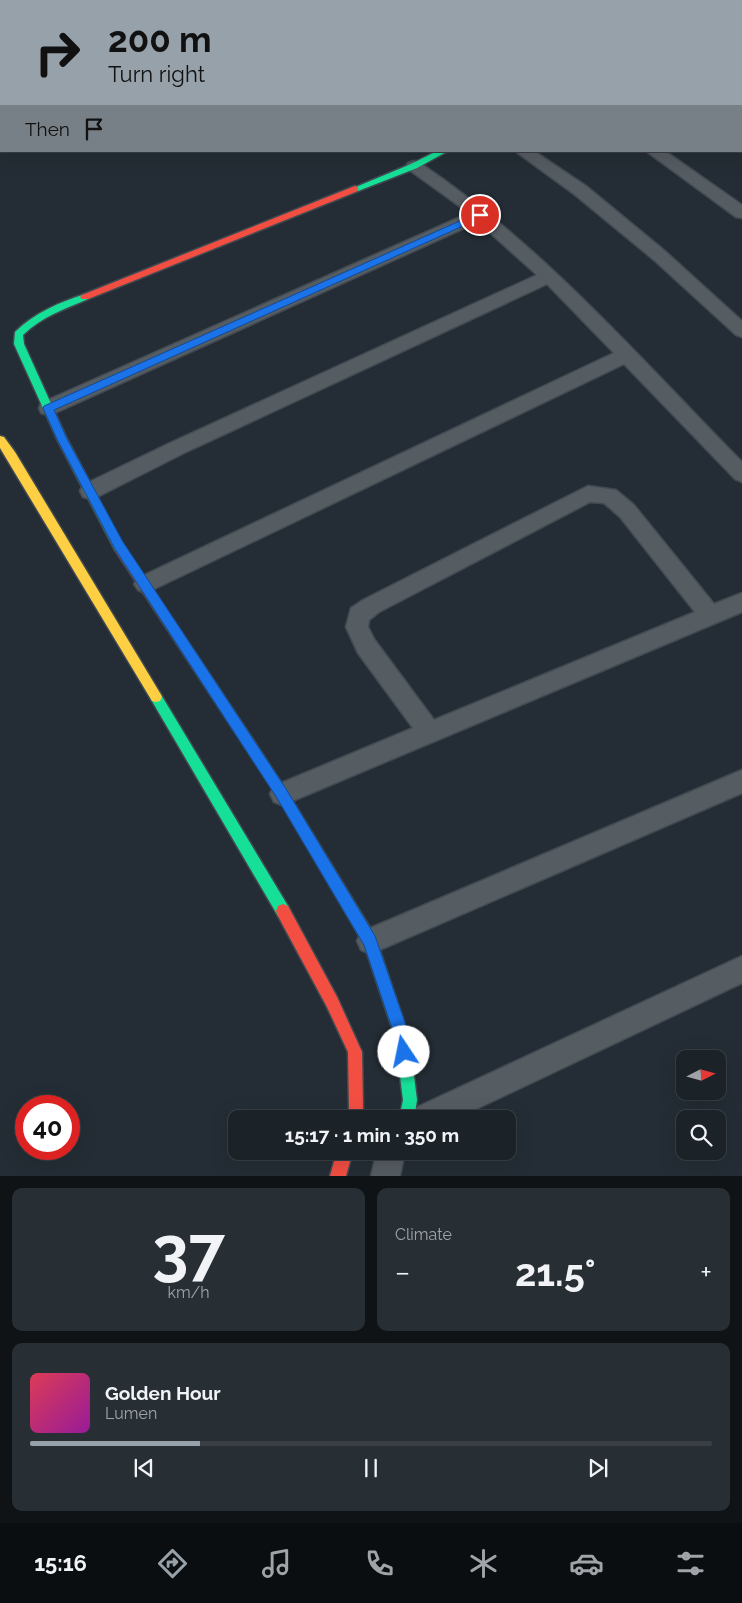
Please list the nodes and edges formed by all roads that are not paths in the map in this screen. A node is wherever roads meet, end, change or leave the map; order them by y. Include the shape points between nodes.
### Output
1 (442, 152) edge
2 (524, 152) edge
3 (655, 152) edge
4 (414, 166) junction
5 (742, 213) edge
6 (480, 215) junction
7 (550, 276) junction
8 (742, 331) edge
9 (626, 355) junction
10 (48, 408) junction
11 (0, 440) edge
12 (742, 474) edge
13 (90, 491) junction
14 (145, 584) junction
15 (742, 602) edge
16 (710, 615) junction
17 (429, 732) junction
18 (742, 781) edge
19 (282, 794) junction
20 (370, 941) junction
21 (742, 969) edge
22 (356, 1110) edge
23 (408, 1110) edge
24 (442, 1110) edge
25 (342, 1160) edge
26 (389, 1160) edge
27 (338, 1176) edge
28 (385, 1176) edge

1 - 4 street
2 - 8 street via 580,190 660,256
3 - 5 street
4 - 6 street
4 - 10 street via 55,309 26,325 18,334 19,344
6 - 7 street
6 - 10 street
7 - 9 street
7 - 13 street
9 - 12 street
9 - 14 street
10 - 13 street
11 - 22 street via 268,885 332,1002 355,1052
13 - 14 street via 119,546
14 - 19 street
15 - 16 street
16 - 17 street
16 - 17 street via 627,512 609,496 588,494 359,615 357,627 366,646
17 - 19 street
18 - 20 street
19 - 20 street
20 - 23 street via 402,1037 410,1100
21 - 24 street
25 - 27 street
26 - 28 street

